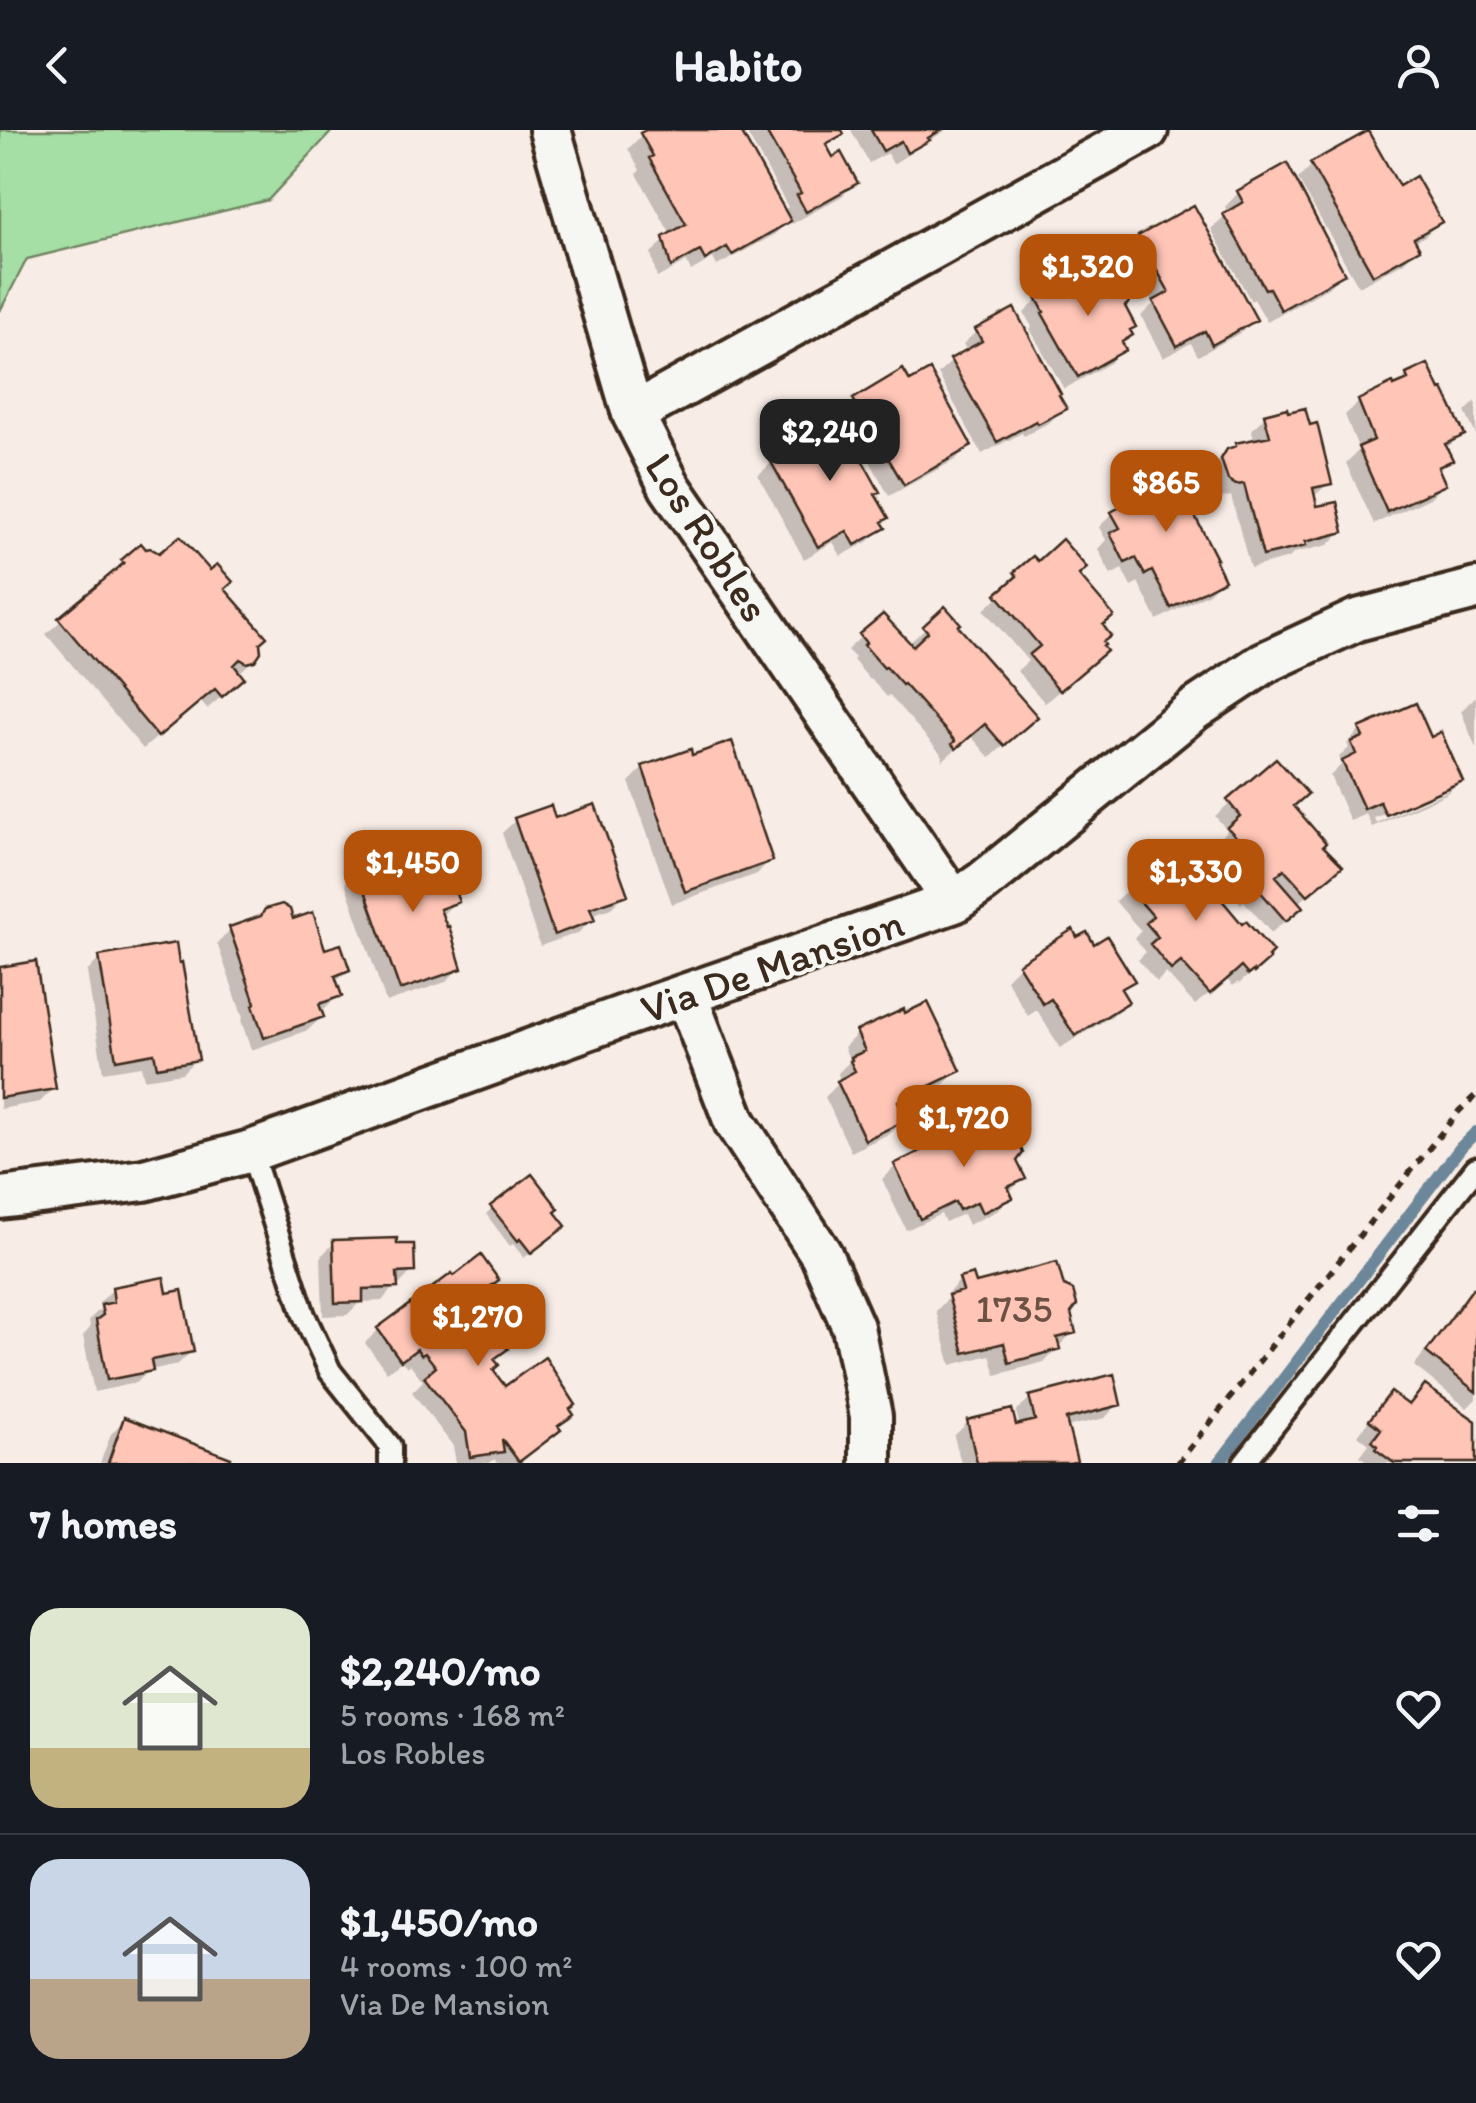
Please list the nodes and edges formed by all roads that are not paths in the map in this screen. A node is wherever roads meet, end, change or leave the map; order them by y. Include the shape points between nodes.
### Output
1 (550, 130) edge
2 (1147, 130) edge
3 (632, 414) junction
4 (1476, 590) edge
5 (954, 902) junction
6 (686, 995) junction
7 (251, 1150) junction
8 (1476, 1168) edge
9 (0, 1198) edge
10 (390, 1463) edge
11 (871, 1463) edge
12 (1244, 1463) edge

1 - 3 street, Los Robles
2 - 3 street
3 - 5 street, Los Robles via 670,487
4 - 5 street, Via De Mansion via 1357,620 1264,663 1195,709
5 - 6 street, Via De Mansion
6 - 7 street, Via De Mansion
6 - 11 street via 735,1122 821,1254 853,1326 871,1416
7 - 9 street, Via De Mansion via 144,1180
7 - 10 lane via 304,1315 330,1371 390,1446
8 - 12 lane

